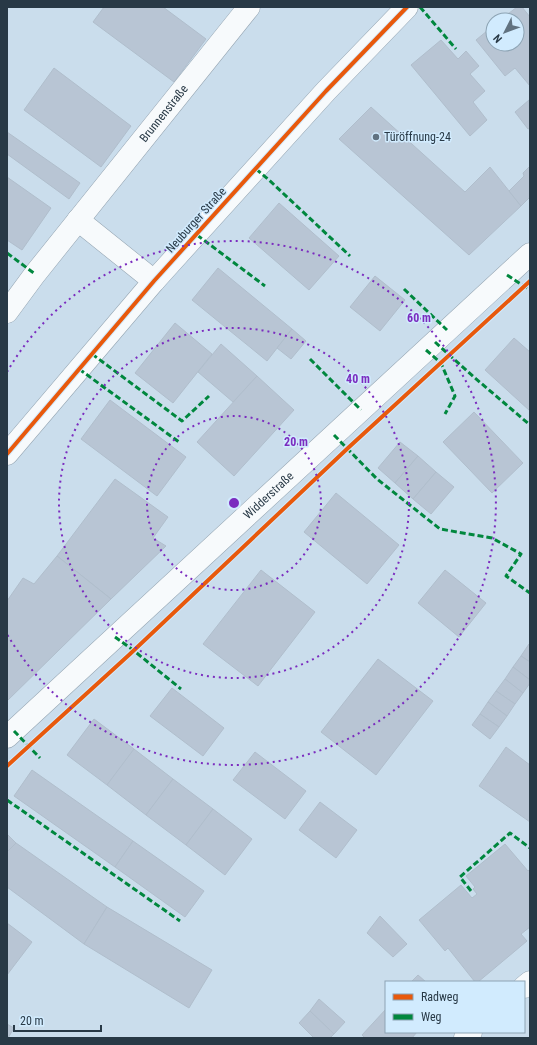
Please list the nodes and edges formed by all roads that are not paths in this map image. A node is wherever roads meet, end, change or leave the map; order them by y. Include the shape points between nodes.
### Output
1 (249, 7) edge
2 (407, 7) edge
3 (78, 220) junction
4 (530, 254) edge
5 (154, 281) junction
6 (7, 312) edge
7 (7, 454) edge
8 (7, 737) edge

1 - 3 street, Brunnenstraße
2 - 5 street, Neuburger Straße via 326,91
3 - 5 street
3 - 6 street
4 - 8 street, Widderstraße
5 - 7 street, Neuburger Straße

